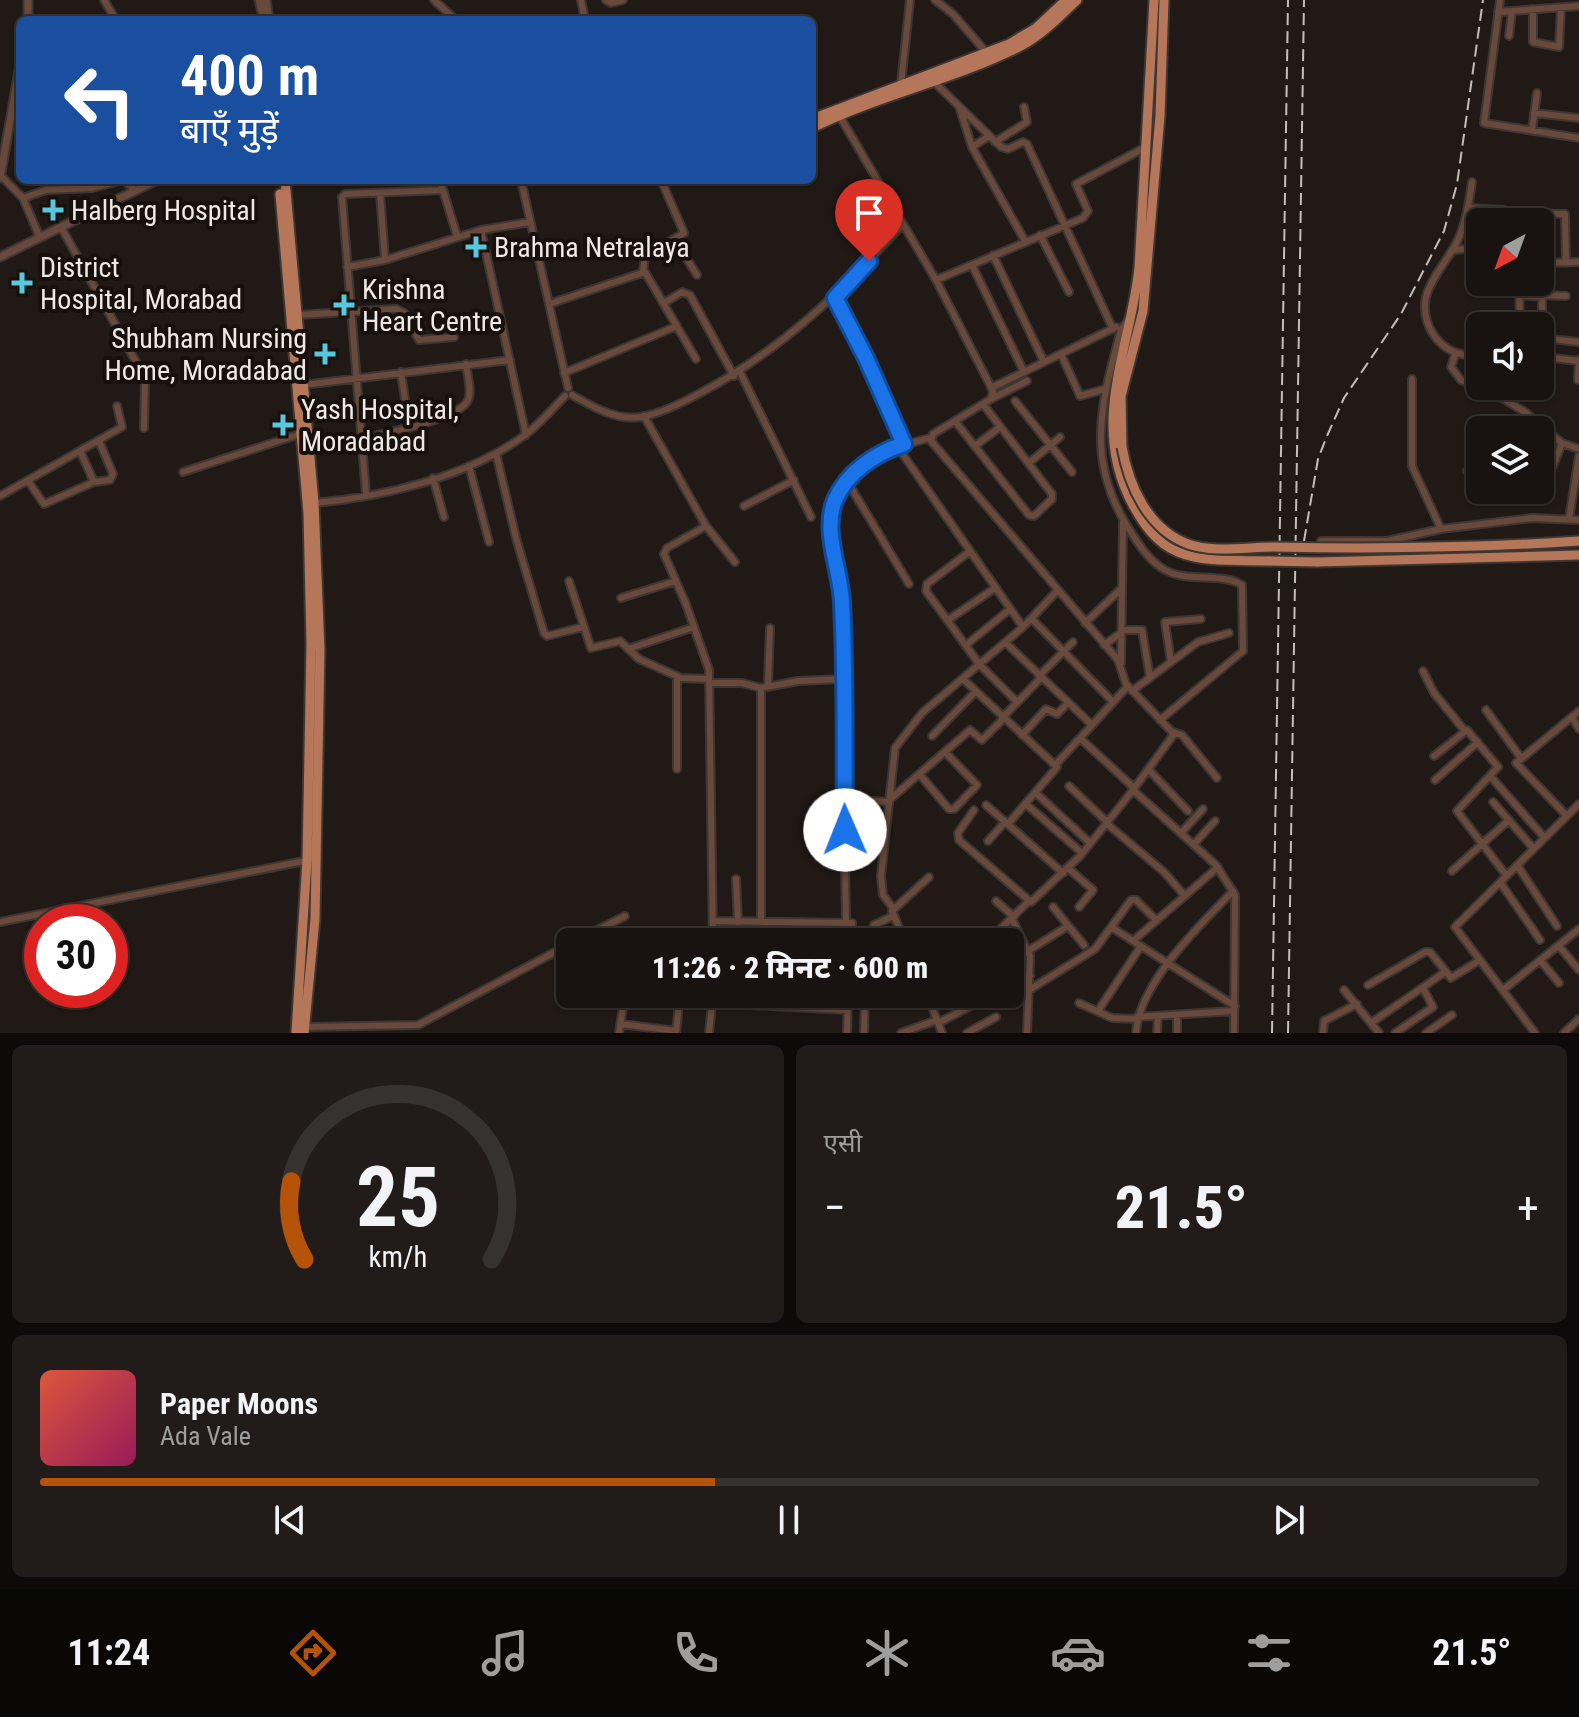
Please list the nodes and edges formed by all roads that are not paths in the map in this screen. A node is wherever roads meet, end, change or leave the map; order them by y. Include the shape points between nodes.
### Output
1 (434, 0) edge
2 (606, 0) edge
3 (623, 0) edge
4 (910, 0) edge
5 (935, 0) edge
6 (1066, 0) edge
7 (1077, 0) edge
8 (1154, 0) edge
9 (1164, 0) edge
10 (1500, 0) edge
11 (1579, 6) edge
12 (1561, 8) junction
13 (1533, 9) junction
14 (1512, 11) junction
15 (1498, 12) junction
16 (452, 16) edge
17 (1509, 36) dead end
18 (986, 52) junction
19 (932, 80) junction
20 (901, 84) junction
21 (16, 85) edge
22 (1537, 93) dead end
23 (959, 107) junction
24 (1024, 107) dead end
25 (838, 111) junction
26 (1534, 113) junction
27 (816, 118) edge
28 (1579, 118) edge
29 (816, 125) edge
30 (1532, 130) junction
31 (989, 136) junction
32 (1579, 138) edge
33 (995, 142) junction
34 (972, 147) junction
35 (1146, 147) junction
36 (3, 149) edge
37 (1, 177) edge
38 (1472, 182) dead end
39 (112, 184) edge
40 (129, 184) edge
41 (149, 184) edge
42 (282, 184) edge
43 (282, 184) edge
44 (441, 184) edge
45 (522, 184) edge
46 (663, 184) edge
47 (443, 190) junction
48 (135, 191) junction
49 (380, 193) junction
50 (23, 198) junction
51 (1468, 208) edge
52 (1466, 213) edge
53 (1554, 214) edge
54 (1146, 220) junction
55 (530, 222) junction
56 (903, 224) junction
57 (1064, 224) junction
58 (61, 227) junction
59 (481, 230) junction
60 (1040, 235) junction
61 (457, 236) junction
62 (40, 238) junction
63 (675, 240) junction
64 (1025, 241) junction
65 (570, 245) dead end
66 (1466, 249) edge
67 (1452, 250) junction
68 (993, 255) junction
69 (0, 257) edge
70 (538, 257) junction
71 (385, 260) junction
72 (1579, 262) edge
73 (1554, 263) edge
74 (1566, 263) junction
75 (972, 265) junction
76 (347, 267) junction
77 (643, 272) junction
78 (697, 275) dead end
79 (936, 280) junction
80 (1069, 292) dead end
81 (1542, 296) edge
82 (1554, 296) edge
83 (1566, 296) dead end
84 (835, 298) junction
85 (664, 303) junction
86 (549, 304) junction
87 (350, 311) junction
88 (1542, 312) edge
89 (298, 315) junction
90 (1129, 319) junction
91 (677, 326) junction
92 (1113, 329) junction
93 (454, 337) dead end
94 (1554, 341) edge
95 (1579, 342) edge
96 (1061, 354) junction
97 (1455, 355) junction
98 (1466, 355) edge
99 (1554, 358) edge
100 (696, 359) dead end
101 (510, 360) junction
102 (1579, 361) edge
103 (1044, 362) junction
104 (466, 364) junction
105 (401, 372) junction
106 (1024, 372) junction
107 (564, 373) junction
108 (737, 374) junction
109 (354, 378) junction
110 (1412, 379) dead end
111 (1578, 380) edge
112 (1027, 381) dead end
113 (303, 385) junction
114 (991, 388) junction
115 (1105, 389) junction
116 (568, 393) junction
117 (991, 399) junction
118 (1015, 401) dead end
119 (983, 404) junction
120 (117, 406) dead end
121 (644, 416) junction
122 (955, 421) junction
123 (1000, 427) junction
124 (144, 428) dead end
125 (409, 428) junction
126 (300, 434) junction
127 (526, 435) junction
128 (1060, 437) dead end
129 (930, 438) junction
130 (360, 439) junction
131 (99, 441) junction
132 (1562, 443) junction
133 (901, 445) junction
134 (1050, 445) junction
135 (975, 446) junction
136 (1118, 448) junction
137 (80, 451) junction
138 (1577, 451) edge
139 (496, 453) junction
140 (1029, 463) junction
141 (1554, 463) edge
142 (469, 466) junction
143 (183, 472) dead end
144 (1072, 472) dead end
145 (433, 478) junction
146 (794, 480) junction
147 (28, 481) junction
148 (847, 481) junction
149 (94, 482) junction
150 (1577, 485) edge
151 (366, 494) junction
152 (0, 496) edge
153 (314, 503) junction
154 (744, 506) dead end
155 (444, 517) dead end
156 (811, 517) dead end
157 (1123, 519) junction
158 (1569, 519) junction
159 (1579, 520) edge
160 (706, 526) junction
161 (1441, 529) junction
162 (1321, 541) dead end
163 (1579, 541) edge
164 (489, 542) dead end
165 (969, 552) junction
166 (1579, 555) edge
167 (735, 562) dead end
168 (569, 581) dead end
169 (676, 581) junction
170 (909, 584) dead end
171 (995, 588) junction
172 (1122, 588) junction
173 (1058, 590) junction
174 (621, 598) dead end
175 (1010, 609) junction
176 (1032, 619) junction
177 (1201, 619) dead end
178 (948, 620) junction
179 (1085, 623) junction
180 (583, 627) junction
181 (694, 627) junction
182 (1023, 627) junction
183 (770, 628) dead end
184 (1122, 631) junction
185 (1229, 633) dead end
186 (1073, 642) dead end
187 (1006, 643) junction
188 (966, 645) junction
189 (1104, 645) junction
190 (628, 649) junction
191 (1064, 652) junction
192 (1171, 662) junction
193 (980, 665) junction
194 (1121, 668) junction
195 (1423, 671) dead end
196 (677, 676) junction
197 (1040, 677) junction
198 (1150, 678) junction
199 (842, 679) junction
200 (963, 679) junction
201 (709, 681) junction
202 (765, 687) junction
203 (1130, 688) junction
204 (975, 692) junction
205 (1017, 702) junction
206 (1113, 702) junction
207 (1068, 703) junction
208 (1486, 710) dead end
209 (1579, 711) edge
210 (1572, 717) junction
211 (1003, 718) junction
212 (1160, 720) junction
213 (1092, 725) junction
214 (1579, 729) edge
215 (1465, 731) junction
216 (1173, 732) junction
217 (1022, 735) junction
218 (932, 736) dead end
219 (1080, 738) junction
220 (1478, 742) junction
221 (946, 753) junction
222 (1434, 756) dead end
223 (1521, 758) junction
224 (1056, 764) junction
225 (677, 769) dead end
226 (1149, 770) junction
227 (921, 776) junction
228 (1491, 777) junction
229 (1217, 778) dead end
230 (1435, 780) dead end
231 (1069, 786) dead end
232 (1133, 788) junction
233 (1036, 793) junction
234 (845, 799) junction
235 (887, 802) junction
236 (1493, 802) dead end
237 (1026, 804) junction
238 (1579, 804) edge
239 (986, 805) dead end
240 (1203, 809) dead end
241 (974, 810) dead end
242 (1188, 811) dead end
243 (1567, 816) junction
244 (1509, 820) junction
245 (1215, 821) dead end
246 (1106, 822) junction
247 (1007, 823) junction
248 (1181, 833) junction
249 (1544, 837) junction
250 (988, 841) dead end
251 (1090, 843) junction
252 (1194, 844) junction
253 (1482, 844) junction
254 (1533, 848) junction
255 (1082, 853) junction
256 (312, 859) junction
257 (1517, 865) junction
258 (1218, 867) junction
259 (1066, 870) junction
260 (1452, 871) dead end
261 (1506, 875) junction
262 (929, 877) dead end
263 (736, 879) dead end
264 (1500, 882) junction
265 (1233, 891) junction
266 (1185, 896) junction
267 (996, 901) dead end
268 (1029, 901) junction
269 (1053, 907) dead end
270 (1079, 907) dead end
271 (893, 908) junction
272 (625, 916) dead end
273 (893, 916) junction
274 (1013, 918) junction
275 (1156, 920) junction
276 (713, 921) junction
277 (0, 922) edge
278 (738, 922) junction
279 (761, 922) junction
280 (846, 923) junction
281 (1068, 926) junction
282 (1557, 926) dead end
283 (1111, 927) junction
284 (601, 928) edge
285 (713, 928) edge
286 (852, 928) edge
287 (872, 928) edge
288 (899, 928) edge
289 (1002, 928) edge
290 (1578, 931) edge
291 (1540, 940) dead end
292 (1133, 941) junction
293 (1084, 945) dead end
294 (1141, 946) junction
295 (1559, 946) junction
296 (1028, 951) junction
297 (556, 952) edge
298 (1480, 960) junction
299 (1540, 960) junction
300 (1170, 964) junction
301 (1579, 970) edge
302 (1445, 972) junction
303 (1030, 976) junction
304 (1024, 979) edge
305 (1559, 983) dead end
306 (1368, 985) dead end
307 (1423, 988) junction
308 (1029, 990) junction
309 (1344, 990) dead end
310 (1503, 990) junction
311 (1079, 1003) dead end
312 (1357, 1004) junction
313 (623, 1008) edge
314 (679, 1008) edge
315 (712, 1008) edge
316 (808, 1008) edge
317 (864, 1008) edge
318 (932, 1008) edge
319 (966, 1008) edge
320 (1234, 1009) junction
321 (847, 1010) joint
322 (1098, 1011) junction
323 (1177, 1015) junction
324 (1452, 1015) dead end
325 (1158, 1016) junction
326 (996, 1017) dead end
327 (1137, 1018) junction
328 (1579, 1019) edge
329 (938, 1022) junction
330 (621, 1024) junction
331 (1439, 1024) junction
332 (1375, 1027) edge
333 (301, 1031) edge
334 (676, 1032) edge
335 (619, 1033) edge
336 (709, 1033) edge
337 (847, 1033) edge
338 (864, 1033) edge
339 (901, 1033) edge
340 (942, 1033) edge
341 (967, 1033) edge
342 (1027, 1033) edge
343 (1136, 1033) edge
344 (1157, 1033) edge
345 (1177, 1033) edge
346 (1234, 1033) edge
347 (1323, 1033) edge
348 (1364, 1033) edge
349 (1395, 1033) edge
350 (1426, 1033) edge
351 (1446, 1033) edge
352 (1535, 1033) edge
353 (1564, 1033) edge

1 - 16 street
2 - 3 street
4 - 20 street
5 - 18 street
6 - 18 main road via 1022,38
7 - 19 main road via 1020,46
8 - 35 main road
9 - 54 main road via 1160,116
10 - 15 street
11 - 12 street
12 - 13 street
12 - 13 street via 1559,47 1533,42
13 - 14 street
14 - 15 street
14 - 17 street
15 - 30 street via 1484,121
18 - 20 main road
19 - 23 street
19 - 25 main road
20 - 25 main road
21 - 36 street
22 - 26 street
23 - 31 street
23 - 34 street
24 - 33 street via 1027,122
25 - 27 main road
25 - 29 main road
25 - 56 street
26 - 28 street
26 - 30 street
30 - 32 street
31 - 33 street
31 - 34 street
33 - 57 street via 1004,149 1027,144
34 - 64 street
35 - 54 main road
35 - 57 street via 1076,184 1088,211
36 - 37 street
37 - 50 street
38 - 51 street
39 - 50 street via 52,189
40 - 48 street
41 - 48 street
42 - 89 main road
43 - 126 main road
44 - 47 street
45 - 55 street
46 - 63 street via 685,231
47 - 49 street
47 - 61 street
48 - 58 street
49 - 71 street
49 - 76 street via 342,197
50 - 62 street
52 - 67 street
53 - 74 street via 1565,214
54 - 90 main road
54 - 136 main road via 1143,311 1120,407
55 - 59 street
55 - 70 street
56 - 79 street
56 - 84 street
57 - 60 street
57 - 92 street
58 - 62 street
58 - 124 street via 145,378
59 - 61 street
59 - 101 street
60 - 64 street
60 - 80 street
61 - 71 street
62 - 69 street
63 - 77 street via 645,256
63 - 78 street
64 - 68 street
65 - 70 street
66 - 67 street
67 - 97 street via 1426,302 1434,336
68 - 75 street
68 - 103 street
70 - 86 street
71 - 76 street
72 - 74 street
73 - 74 street
75 - 79 street
75 - 106 street
76 - 87 street
77 - 85 street
77 - 86 street
79 - 114 street
81 - 88 street
82 - 83 street
84 - 108 street
84 - 133 street
85 - 91 street
85 - 108 street via 682,292 690,295
86 - 107 street
87 - 89 street
87 - 93 street via 396,309 404,313 419,340
87 - 109 street
89 - 113 main road
90 - 92 street
90 - 115 street
90 - 136 main road via 1111,411
91 - 100 street
91 - 107 street
92 - 96 street
94 - 95 street
96 - 103 street
96 - 115 street via 1080,396
97 - 98 street
97 - 132 street via 1451,367 1458,377 1525,412
99 - 102 street
101 - 104 street
101 - 127 street
102 - 111 street
103 - 106 street
104 - 105 street
104 - 125 street via 470,396 465,405
105 - 109 street
105 - 125 street
106 - 114 street
107 - 116 street
108 - 121 street
108 - 146 street
109 - 113 street
109 - 130 street
110 - 161 street via 1412,466
112 - 117 street
113 - 153 main road
114 - 117 street
115 - 157 street via 1099,418 1102,459 1109,492
116 - 121 street via 598,411
116 - 127 street
117 - 119 street
118 - 134 street
119 - 122 street
119 - 123 street
120 - 131 street via 124,425
121 - 160 street
122 - 129 street
122 - 135 street
123 - 135 street
123 - 140 street
125 - 130 street
126 - 143 street
126 - 256 main road via 308,513
127 - 139 street
128 - 134 street
129 - 133 street
129 - 173 street
130 - 151 street
131 - 137 street
131 - 149 street via 113,474 106,482
132 - 138 street
132 - 141 street
133 - 148 street via 879,454
133 - 165 street
134 - 140 street
134 - 144 street
135 - 140 street via 1032,517 1053,496
136 - 163 main road, bridge via 1149,515 1196,546 1384,549
136 - 166 main road, bridge via 1125,491 1142,523 1165,545 1189,556 1333,562
137 - 147 street
137 - 149 street
138 - 150 street
139 - 142 street
139 - 180 street via 544,633
142 - 145 street
142 - 164 street
145 - 151 street
145 - 155 street
146 - 154 street
146 - 156 street
147 - 149 street via 44,504
147 - 152 street
148 - 170 street
148 - 199 street via 830,523 842,602
150 - 158 street
151 - 153 street
153 - 256 main road via 320,650
157 - 172 street
157 - 212 street via 1142,550 1166,571 1242,585 1243,651
158 - 159 street
158 - 161 street
160 - 167 street
160 - 169 street via 664,551
161 - 162 street via 1387,541
165 - 171 street
165 - 178 street via 925,587
168 - 180 street
169 - 174 street
169 - 181 street
171 - 175 street
171 - 178 street
172 - 179 street
172 - 184 street
173 - 176 street
173 - 179 street
175 - 182 street
175 - 188 street
176 - 182 street
176 - 191 street
177 - 192 street via 1165,622
178 - 188 street
179 - 189 street
180 - 190 street via 591,648 618,640
181 - 190 street
181 - 201 street
182 - 187 street
183 - 202 street
184 - 189 street
184 - 194 street
184 - 198 street via 1142,630
185 - 192 street via 1204,639
186 - 191 street
187 - 193 street
187 - 197 street
188 - 193 street
189 - 194 street
190 - 196 street via 635,658
191 - 197 street
191 - 206 street
192 - 198 street
193 - 200 street
193 - 205 street
194 - 203 street
195 - 215 street
196 - 201 street
196 - 225 street
197 - 205 street
197 - 207 street
198 - 203 street
199 - 202 street
199 - 234 street
200 - 204 street
200 - 235 street via 922,713 895,748
201 - 202 street
201 - 276 street
202 - 279 street
203 - 206 street
203 - 212 street
204 - 211 street
204 - 218 street
205 - 211 street
206 - 213 street
207 - 213 street
207 - 217 street via 1057,714 1046,709
208 - 223 street
209 - 210 street
210 - 214 street
210 - 223 street
211 - 217 street
211 - 221 street via 982,740 970,730
212 - 216 street
213 - 219 street
215 - 220 street
215 - 222 street
216 - 226 street
216 - 229 street via 1182,735
217 - 224 street
219 - 224 street
219 - 232 street
220 - 228 street via 1498,767
220 - 230 street
221 - 227 street
221 - 227 street via 977,785 954,809
223 - 243 street via 1517,765
224 - 233 street
226 - 232 street
226 - 242 street
227 - 235 street
228 - 249 street
228 - 253 street via 1457,811
231 - 246 street
232 - 246 street
232 - 248 street
233 - 237 street
233 - 251 street
234 - 235 street
234 - 280 street
235 - 271 street via 881,876 883,895
236 - 244 street
237 - 247 street
237 - 255 street
238 - 243 street
239 - 247 street
240 - 248 street
241 - 268 street via 958,833 959,840
243 - 249 street
244 - 253 street
244 - 254 street
245 - 252 street
246 - 251 street
246 - 266 street
247 - 250 street
247 - 259 street
248 - 252 street
249 - 254 street
251 - 255 street
252 - 258 street
253 - 260 street
253 - 261 street
254 - 257 street
255 - 259 street
256 - 277 street
256 - 333 main road via 315,919
257 - 261 street
257 - 282 street
258 - 265 street
258 - 266 street
259 - 268 street
259 - 270 street via 1093,890
261 - 264 street
262 - 271 street
263 - 278 street
264 - 291 street
264 - 298 street via 1455,927
265 - 300 street
265 - 320 street
266 - 275 street
267 - 274 street
268 - 274 street
269 - 281 street
271 - 273 street
272 - 284 street
273 - 287 street
273 - 288 street
274 - 289 street
274 - 296 street
275 - 283 street via 1133,899
275 - 292 street
276 - 278 street
276 - 285 street
278 - 279 street
279 - 280 street
280 - 286 street
281 - 293 street
281 - 296 street
283 - 292 street
283 - 308 street via 1095,949
290 - 295 street
292 - 294 street
294 - 300 street
294 - 322 street
295 - 299 street
295 - 301 street
296 - 303 street
297 - 333 street via 418,1025
298 - 302 street via 1453,978
298 - 310 street
299 - 305 street
299 - 310 street
300 - 320 street
300 - 327 street
302 - 306 street via 1425,952
302 - 307 street
303 - 304 street
303 - 308 street
307 - 332 street
307 - 349 street via 1433,1007
308 - 342 street
309 - 312 street
310 - 352 street
311 - 322 street
312 - 332 street
312 - 347 street via 1324,1021
313 - 330 street
314 - 334 street
315 - 336 street
316 - 321 street
317 - 338 street
318 - 329 street
319 - 329 street
320 - 323 street
320 - 346 street
321 - 337 street
322 - 327 street via 1112,1018
323 - 325 street
323 - 345 street
324 - 331 street
325 - 327 street
325 - 344 street
326 - 341 street
327 - 343 street
328 - 353 street
329 - 339 street
329 - 340 street
330 - 334 street
330 - 335 street
331 - 350 street
331 - 351 street
332 - 348 street

